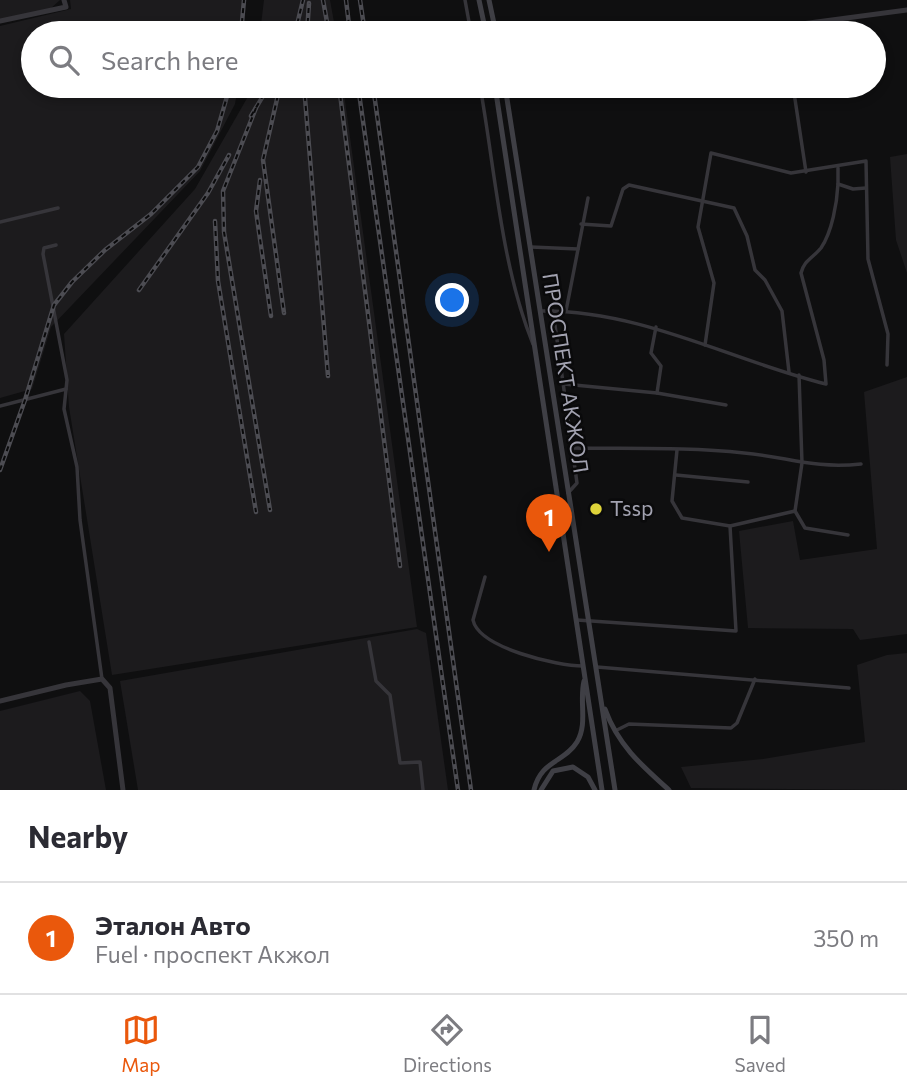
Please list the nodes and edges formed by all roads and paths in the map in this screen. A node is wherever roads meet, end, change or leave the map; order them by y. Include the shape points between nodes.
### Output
1 (465, 0) edge
2 (477, 0) edge
3 (489, 0) edge
4 (65, 3) edge
5 (907, 10) edge
6 (0, 21) edge
7 (469, 21) edge
8 (484, 21) edge
9 (493, 21) edge
10 (821, 21) edge
11 (482, 98) edge
12 (497, 98) edge
13 (507, 98) edge
14 (795, 98) edge
15 (838, 168) junction
16 (806, 172) junction
17 (838, 184) junction
18 (866, 188) junction
19 (588, 198) dead end
20 (701, 198) junction
21 (58, 208) dead end
22 (0, 222) edge
23 (581, 224) junction
24 (56, 245) dead end
25 (530, 247) junction
26 (578, 249) junction
27 (541, 311) junction
28 (553, 311) junction
29 (566, 311) junction
30 (656, 327) junction
31 (705, 345) junction
32 (534, 347) junction
33 (887, 365) dead end
34 (789, 373) junction
35 (799, 375) junction
36 (564, 384) junction
37 (66, 389) junction
38 (657, 393) junction
39 (726, 405) dead end
40 (0, 406) edge
41 (573, 448) junction
42 (677, 450) junction
43 (802, 463) junction
44 (861, 464) dead end
45 (676, 475) junction
46 (748, 482) dead end
47 (568, 494) junction
48 (795, 511) junction
49 (730, 526) junction
50 (848, 535) dead end
51 (485, 577) dead end
52 (577, 620) junction
53 (587, 621) junction
54 (369, 642) dead end
55 (583, 666) junction
56 (595, 667) junction
57 (584, 678) junction
58 (755, 679) junction
59 (102, 680) junction
60 (849, 688) dead end
61 (600, 696) junction
62 (0, 701) edge
63 (613, 733) junction
64 (123, 790) edge
65 (423, 790) edge
66 (534, 790) edge
67 (541, 790) edge
68 (594, 790) edge
69 (602, 790) edge
70 (615, 790) edge
71 (669, 790) edge

1 - 7 street
2 - 8 main road
3 - 9 main road
4 - 6 street
5 - 10 street
11 - 32 street via 519,302
12 - 32 main road, ПРОСПЕКТ АКЖОЛ
13 - 25 main road, ПРОСПЕКТ АКЖОЛ
14 - 16 street
15 - 16 street
15 - 17 street
15 - 18 street via 866,161
16 - 20 street via 791,173 711,153
17 - 18 street via 853,190
17 - 35 street via 824,242 801,273 826,384
18 - 33 street via 868,259 888,334
19 - 23 street
20 - 23 street via 629,185 623,189 611,226
20 - 31 street via 699,235 714,291
20 - 34 street via 734,208 755,270 782,311
21 - 22 street
23 - 26 street
24 - 37 street via 44,248 43,254
25 - 26 street
25 - 27 main road, ПРОСПЕКТ АКЖОЛ
26 - 29 street
27 - 28 street
27 - 47 main road, ПРОСПЕКТ АКЖОЛ
28 - 29 street
28 - 36 street
29 - 30 street
30 - 31 street
30 - 38 street via 651,353 661,366
31 - 34 street
32 - 52 main road, ПРОСПЕКТ АКЖОЛ
34 - 35 street
35 - 43 street
36 - 38 street
36 - 41 street
37 - 40 street
37 - 59 street via 64,409 76,467
38 - 39 street
41 - 42 street
41 - 47 street via 576,483
42 - 43 street via 748,453
42 - 45 street
43 - 44 street
43 - 48 street
45 - 46 street
45 - 49 street via 672,502 682,518
47 - 53 main road, ПРОСПЕКТ АКЖОЛ
48 - 49 street
48 - 50 street via 805,528
49 - 53 street via 736,631
51 - 55 street via 473,620 481,635 542,662
52 - 53 street
52 - 55 main road, ПРОСПЕКТ АКЖОЛ
53 - 56 main road, ПРОСПЕКТ АКЖОЛ
54 - 65 street via 376,681 390,695 400,763 420,762
55 - 57 main road, ПРОСПЕКТ АКЖОЛ
56 - 58 street
56 - 61 main road, ПРОСПЕКТ АКЖОЛ
57 - 66 main road via 578,740 540,772
57 - 69 main road, ПРОСПЕКТ АКЖОЛ
58 - 60 street
58 - 63 street via 737,723 731,727 629,724
59 - 62 street
59 - 64 street via 110,688
61 - 63 main road
61 - 70 main road, ПРОСПЕКТ АКЖОЛ
63 - 71 main road
67 - 68 main road via 553,771 562,768 582,772

